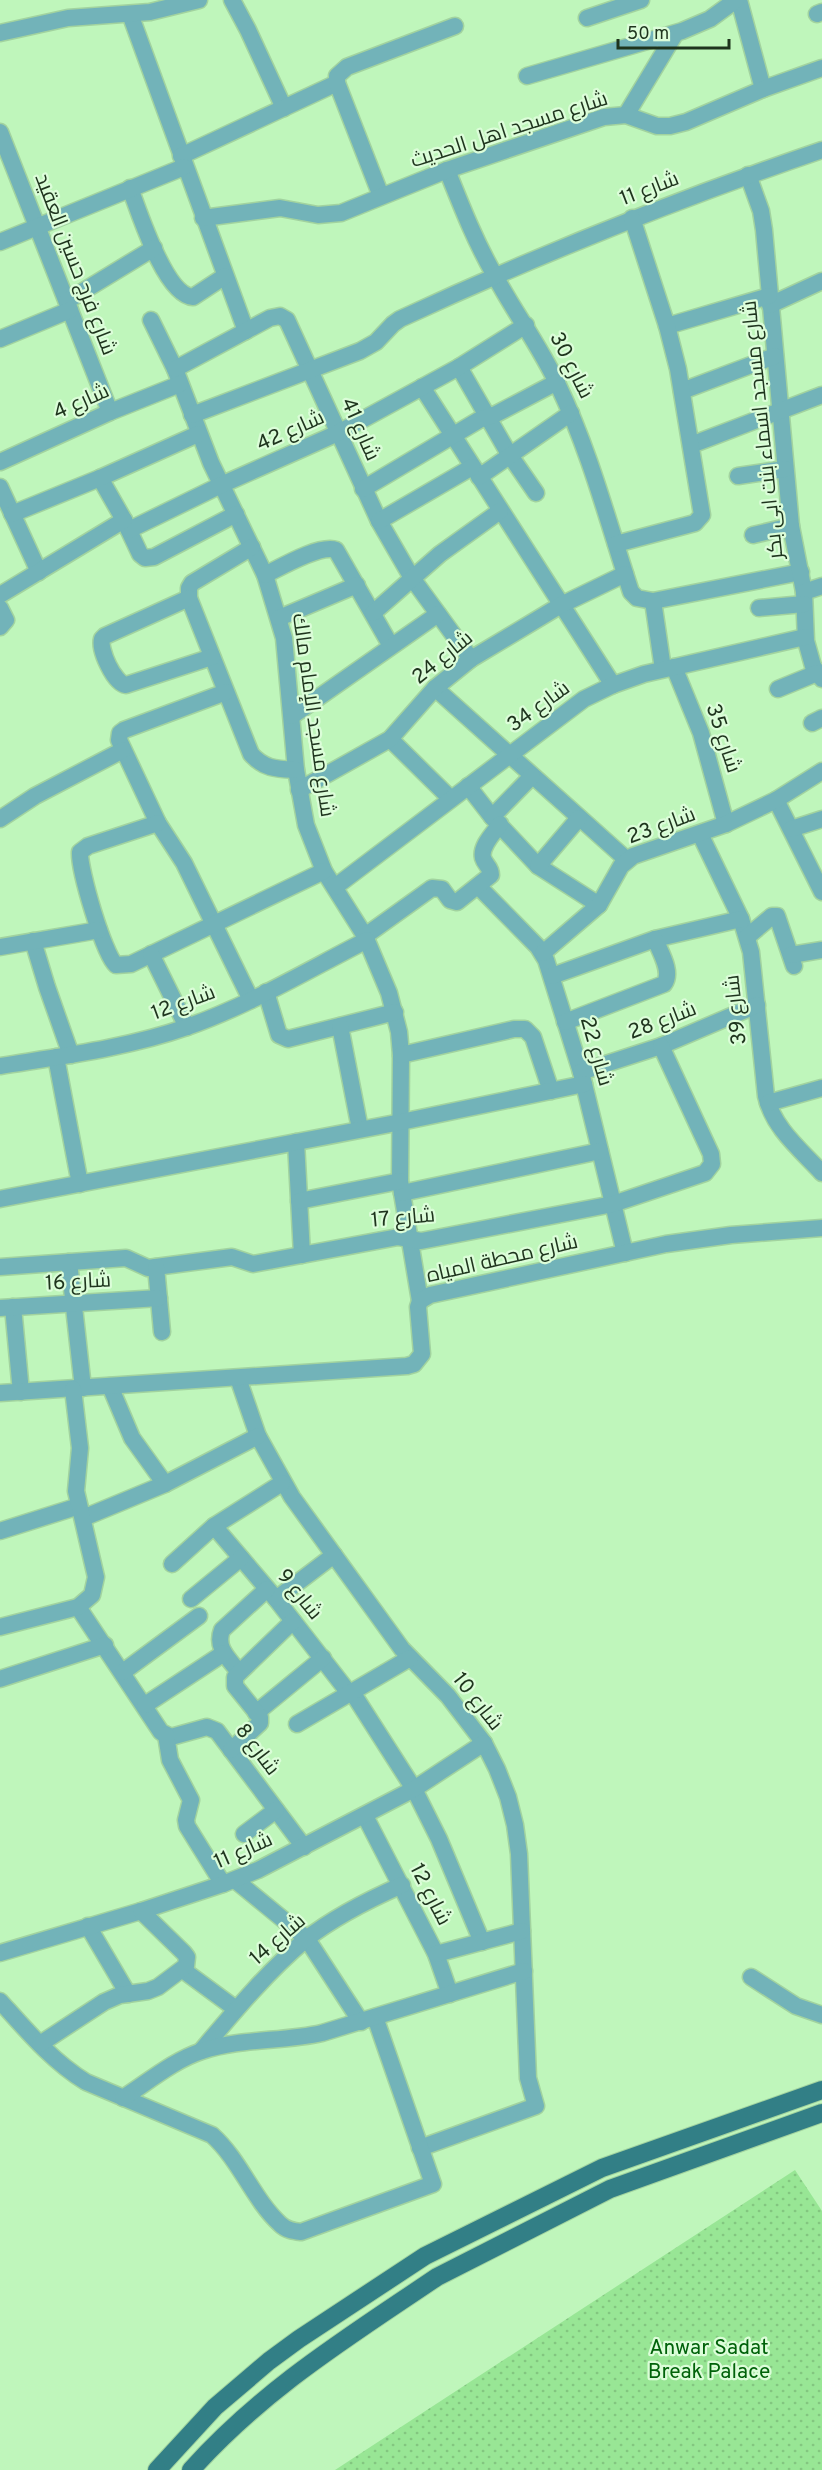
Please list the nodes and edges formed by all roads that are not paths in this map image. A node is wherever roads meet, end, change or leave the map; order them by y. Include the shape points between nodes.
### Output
1 (199, 0) edge
2 (232, 0) edge
3 (641, 0) edge
4 (737, 0) edge
5 (166, 4) edge
6 (85, 8) edge
7 (130, 14) junction
8 (586, 18) dead end
9 (455, 26) dead end
10 (0, 33) edge
11 (675, 34) junction
12 (822, 68) edge
13 (527, 76) dead end
14 (337, 83) junction
15 (763, 89) junction
16 (284, 108) junction
17 (626, 115) junction
18 (0, 132) edge
19 (822, 150) edge
20 (183, 162) junction
21 (447, 170) junction
22 (16, 174) junction
23 (748, 175) junction
24 (0, 178) edge
25 (130, 188) junction
26 (381, 196) junction
27 (203, 218) junction
28 (632, 218) junction
29 (37, 226) junction
30 (0, 242) edge
31 (154, 248) junction
32 (494, 275) junction
33 (225, 276) junction
34 (822, 281) edge
35 (770, 301) junction
36 (68, 305) junction
37 (151, 320) dead end
38 (526, 326) junction
39 (667, 326) junction
40 (246, 330) junction
41 (0, 339) edge
42 (774, 356) junction
43 (459, 367) junction
44 (310, 369) junction
45 (177, 376) junction
46 (557, 382) junction
47 (422, 387) junction
48 (682, 391) junction
49 (822, 395) edge
50 (110, 412) junction
51 (779, 412) junction
52 (571, 413) junction
53 (192, 415) junction
54 (487, 417) junction
55 (338, 433) junction
56 (198, 434) junction
57 (452, 435) junction
58 (691, 445) junction
59 (509, 454) junction
60 (0, 462) edge
61 (785, 469) junction
62 (475, 472) junction
63 (738, 476) dead end
64 (100, 478) junction
65 (221, 485) junction
66 (0, 487) edge
67 (363, 489) junction
68 (536, 493) dead end
69 (500, 511) junction
70 (12, 514) junction
71 (236, 514) junction
72 (379, 521) junction
73 (127, 525) junction
74 (791, 526) junction
75 (753, 535) dead end
76 (616, 544) junction
77 (252, 547) junction
78 (39, 572) junction
79 (801, 572) junction
80 (625, 574) junction
81 (265, 575) junction
82 (412, 578) junction
83 (357, 585) junction
84 (822, 586) edge
85 (1, 595) edge
86 (189, 598) junction
87 (804, 598) junction
88 (653, 601) junction
89 (561, 605) junction
90 (759, 608) dead end
91 (373, 613) junction
92 (438, 614) junction
93 (279, 618) junction
94 (0, 627) edge
95 (811, 638) edge
96 (391, 646) junction
97 (212, 657) junction
98 (471, 659) junction
99 (668, 668) junction
100 (819, 676) edge
101 (613, 685) junction
102 (435, 688) junction
103 (778, 689) dead end
104 (226, 692) junction
105 (292, 716) junction
106 (390, 739) junction
107 (123, 750) junction
108 (508, 756) junction
109 (296, 770) junction
110 (822, 771) edge
111 (531, 776) junction
112 (468, 786) junction
113 (299, 790) junction
114 (451, 799) junction
115 (776, 800) junction
116 (579, 818) junction
117 (0, 819) edge
118 (822, 819) edge
119 (496, 821) junction
120 (158, 823) junction
121 (726, 824) junction
122 (791, 829) junction
123 (700, 834) junction
124 (627, 860) junction
125 (538, 866) junction
126 (324, 871) junction
127 (820, 881) edge
128 (478, 886) junction
129 (335, 887) junction
130 (599, 905) junction
131 (741, 919) junction
132 (212, 923) junction
133 (99, 930) junction
134 (747, 937) junction
135 (366, 938) junction
136 (655, 939) junction
137 (33, 941) junction
138 (0, 947) edge
139 (822, 950) edge
140 (543, 953) junction
141 (151, 954) junction
142 (552, 976) junction
143 (259, 996) junction
144 (757, 1005) junction
145 (394, 1012) junction
146 (565, 1022) junction
147 (340, 1026) junction
148 (187, 1027) junction
149 (662, 1046) junction
150 (401, 1055) junction
151 (63, 1056) junction
152 (0, 1066) edge
153 (582, 1078) junction
154 (822, 1088) edge
155 (551, 1091) junction
156 (768, 1103) junction
157 (401, 1122) junction
158 (360, 1129) junction
159 (296, 1142) junction
160 (600, 1151) junction
161 (822, 1173) edge
162 (80, 1184) junction
163 (401, 1187) junction
164 (0, 1199) edge
165 (299, 1201) junction
166 (614, 1204) junction
167 (822, 1228) edge
168 (410, 1239) junction
169 (626, 1253) junction
170 (302, 1255) junction
171 (69, 1262) junction
172 (0, 1267) edge
173 (156, 1267) junction
174 (159, 1298) junction
175 (420, 1301) junction
176 (73, 1304) junction
177 (7, 1308) edge
178 (162, 1332) dead end
179 (238, 1377) junction
180 (110, 1386) junction
181 (78, 1389) junction
182 (21, 1392) junction
183 (0, 1394) edge
184 (258, 1436) junction
185 (282, 1483) junction
186 (165, 1484) junction
187 (81, 1512) junction
188 (214, 1526) junction
189 (0, 1531) edge
190 (334, 1555) junction
191 (241, 1558) junction
192 (172, 1564) dead end
193 (272, 1594) junction
194 (191, 1599) dead end
195 (78, 1607) junction
196 (199, 1616) dead end
197 (292, 1621) junction
198 (0, 1627) edge
199 (105, 1645) junction
200 (224, 1653) junction
201 (323, 1658) junction
202 (410, 1658) junction
203 (123, 1672) junction
204 (239, 1672) junction
205 (0, 1679) edge
206 (351, 1693) junction
207 (145, 1705) junction
208 (256, 1713) junction
209 (297, 1724) dead end
210 (166, 1735) junction
211 (484, 1743) junction
212 (231, 1750) junction
213 (414, 1789) junction
214 (276, 1810) junction
215 (365, 1816) junction
216 (244, 1834) dead end
217 (304, 1847) junction
218 (229, 1882) junction
219 (402, 1885) junction
220 (141, 1911) junction
221 (88, 1926) junction
222 (522, 1931) junction
223 (307, 1939) junction
224 (482, 1942) junction
225 (0, 1953) edge
226 (436, 1954) junction
227 (183, 1970) junction
228 (524, 1971) junction
229 (751, 1977) dead end
230 (128, 1994) junction
231 (450, 1994) junction
232 (0, 2001) edge
233 (236, 2009) junction
234 (822, 2015) edge
235 (368, 2019) junction
236 (40, 2044) junction
237 (201, 2051) junction
238 (822, 2090) edge
239 (123, 2098) junction
240 (822, 2113) edge
241 (420, 2148) junction
242 (157, 2470) edge
243 (191, 2470) edge

1 - 5 street
2 - 16 street
3 - 8 street
4 - 11 street via 710,19
4 - 15 street
5 - 7 street
6 - 7 street
6 - 10 street
7 - 20 street
9 - 14 street via 347,67 340,71
11 - 13 street
11 - 17 street
12 - 15 street, شارع مسجد اهل الحديث
14 - 16 street
14 - 26 street
15 - 17 street, شارع مسجد اهل الحديث via 670,126 657,126
16 - 20 street
17 - 21 street, شارع مسجد اهل الحديث via 604,117
18 - 22 street, شارع فرج حسين العقيد
19 - 23 street, شارع 11
20 - 25 street
20 - 27 street
21 - 26 street, شارع مسجد اهل الحديث
21 - 32 street, شارع 30
22 - 24 street
22 - 29 street, شارع فرج حسين العقيد
23 - 28 street, شارع 11
23 - 35 street, شارع مسجد اسماء بنت ابى بكر via 761,211
25 - 29 street
25 - 31 street
26 - 27 street, شارع مسجد اهل الحديث via 329,215 280,208
27 - 33 street
28 - 32 street, شارع 11
28 - 39 street
29 - 30 street
29 - 36 street, شارع فرج حسين العقيد
31 - 33 street via 170,279 189,297
31 - 36 street
32 - 38 street, شارع 30
32 - 44 street, شارع 11 via 400,319 369,346
33 - 40 street
34 - 35 street
35 - 39 street
35 - 42 street, شارع مسجد اسماء بنت ابى بكر
36 - 41 street
36 - 50 street, شارع فرج حسين العقيد
37 - 45 street, شارع مسجد الإمام مالك
38 - 43 street, شارع 42
38 - 46 street, شارع 30
39 - 48 street
40 - 44 street, شارع 41 via 270,318 285,318
40 - 45 street, شارع 41
42 - 48 street
42 - 51 street, شارع مسجد اسماء بنت ابى بكر
43 - 47 street, شارع 42
43 - 54 street
44 - 53 street, شارع 11
44 - 55 street, شارع 41
45 - 50 street, شارع 4
45 - 53 street, شارع مسجد الإمام مالك
46 - 52 street, شارع 30
46 - 54 street
47 - 55 street, شارع 42
47 - 57 street
48 - 58 street
49 - 51 street
50 - 60 street, شارع 4
51 - 58 street
51 - 61 street, شارع مسجد اسماء بنت ابى بكر
52 - 59 street
52 - 76 street, شارع 30
53 - 56 street, شارع مسجد الإمام مالك
54 - 57 street
54 - 59 street
55 - 65 street, شارع 42
55 - 67 street, شارع 41
56 - 64 street
56 - 65 street, شارع مسجد الإمام مالك
57 - 62 street
57 - 67 street
58 - 76 street via 700,519
59 - 62 street
59 - 68 street
61 - 63 street
61 - 74 street, شارع مسجد اسماء بنت ابى بكر
62 - 69 street
62 - 72 street
64 - 70 street
64 - 73 street
65 - 71 street, شارع مسجد الإمام مالك
65 - 73 street, شارع 42
66 - 70 street
67 - 72 street, شارع 41
69 - 82 street
69 - 89 street
70 - 78 street
71 - 73 street via 150,558 140,554
71 - 77 street, شارع مسجد الإمام مالك
72 - 82 street, شارع 41
73 - 78 street, شارع 42
74 - 75 street
74 - 79 street, شارع مسجد اسماء بنت ابى بكر
76 - 80 street, شارع 30
77 - 81 street, شارع مسجد الإمام مالك
77 - 86 street via 192,583
78 - 85 street, شارع 42
79 - 87 street, شارع مسجد اسماء بنت ابى بكر
79 - 88 street
80 - 88 street, شارع 30 via 637,598
80 - 89 street, شارع 24
81 - 83 street via 331,548 340,554
81 - 93 street, شارع مسجد الإمام مالك
82 - 91 street
82 - 92 street, شارع 41
83 - 91 street
83 - 93 street
84 - 87 street
85 - 94 street via 6,620
86 - 97 street
86 - 97 street via 105,636 102,647 118,683 126,686
87 - 90 street
87 - 95 street, شارع مسجد اسماء بنت ابى بكر
88 - 99 street, شارع 35
89 - 98 street, شارع 24
89 - 101 street
91 - 96 street
92 - 96 street
92 - 98 street, شارع 41
93 - 105 street, شارع مسجد الإمام مالك
95 - 99 street, شارع 34
95 - 100 street, شارع مسجد اسماء بنت ابى بكر
96 - 105 street
97 - 104 street
98 - 102 street, شارع 24
99 - 101 street, شارع 34
99 - 121 street, شارع 35 via 701,733
100 - 103 street
101 - 108 street, شارع 34 via 584,699
102 - 106 street, شارع 24
102 - 108 street
104 - 107 street via 124,730 119,736
104 - 109 street via 257,761 271,769
105 - 109 street, شارع مسجد الإمام مالك
106 - 113 street, شارع 24
106 - 114 street
107 - 117 street
107 - 120 street
108 - 111 street
108 - 112 street, شارع 34
109 - 113 street, شارع مسجد الإمام مالك
110 - 115 street, شارع 23
111 - 116 street
111 - 119 street
112 - 114 street, شارع 34
112 - 119 street
113 - 126 street, شارع مسجد الإمام مالك via 306,825
114 - 129 street, شارع 34
115 - 121 street, شارع 23
115 - 122 street
116 - 124 street
116 - 125 street
118 - 122 street
119 - 125 street
119 - 128 street via 483,849 491,875
120 - 132 street via 184,863
120 - 133 street via 80,852
121 - 123 street, شارع 23
122 - 127 street
123 - 124 street, شارع 23 via 640,852
123 - 131 street, شارع 39
124 - 130 street, شارع 23
125 - 130 street
126 - 129 street, شارع مسجد الإمام مالك
126 - 132 street
128 - 135 street, شارع 12 via 457,902 450,900 442,889 432,888
128 - 140 street, شارع 22
129 - 135 street, شارع مسجد الإمام مالك
130 - 140 street, شارع 23
131 - 134 street, شارع 39
131 - 136 street
132 - 141 street
132 - 143 street
133 - 137 street
133 - 141 street via 116,965 131,964
134 - 139 street via 777,916 793,960
134 - 144 street, شارع 39
135 - 143 street, شارع 12
135 - 145 street, شارع مسجد الإمام مالك
136 - 142 street
136 - 146 street via 667,970 664,984
137 - 138 street
137 - 151 street
140 - 142 street, شارع 22
141 - 148 street
142 - 146 street, شارع 22
143 - 147 street via 283,1038
143 - 148 street, شارع 12
144 - 149 street, شارع 28
144 - 156 street, شارع 39
145 - 147 street
145 - 150 street, شارع مسجد الإمام مالك
146 - 153 street, شارع 22
147 - 158 street
148 - 151 street, شارع 12
149 - 153 street, شارع 28
149 - 166 street, شارع 17 via 712,1164 705,1173
150 - 155 street via 525,1029 533,1037
150 - 157 street, شارع مسجد الإمام مالك
151 - 152 street, شارع 12
151 - 162 street
153 - 155 street, شارع 28
153 - 160 street, شارع 22
154 - 156 street
155 - 157 street, شارع 28
156 - 161 street, شارع 39 via 782,1130
157 - 158 street, شارع 28
157 - 163 street, شارع مسجد الإمام مالك
158 - 159 street, شارع 28
159 - 162 street, شارع 28
159 - 165 street
160 - 163 street
160 - 166 street, شارع 22
162 - 164 street, شارع 28
163 - 165 street
163 - 168 street, شارع مسجد الإمام مالك
165 - 170 street
166 - 168 street, شارع 17 via 421,1241
166 - 169 street, شارع 22
167 - 169 street, شارع محطة المياه via 731,1235
168 - 170 street, شارع 17 via 398,1237
168 - 175 street, شارع مسجد الإمام مالك
169 - 175 street, شارع محطة المياه via 430,1295
170 - 173 street, شارع 17 via 253,1264 232,1257
171 - 172 street, شارع 17
171 - 173 street, شارع 17 via 126,1258 142,1266
171 - 176 street
173 - 174 street
174 - 176 street, شارع 16
174 - 178 street
175 - 179 street, شارع محطة المياه via 423,1354 414,1364
176 - 177 street, شارع 16
176 - 181 street
177 - 182 street
179 - 180 street, شارع محطة المياه
179 - 184 street, شارع 10
180 - 181 street, شارع محطة المياه
180 - 186 street via 132,1438
181 - 182 street, شارع محطة المياه
181 - 187 street via 80,1448 76,1475
182 - 183 street, شارع محطة المياه
184 - 185 street, شارع 10
184 - 186 street
185 - 188 street
185 - 190 street, شارع 10
186 - 187 street
187 - 189 street
187 - 195 street via 94,1560 96,1587
188 - 191 street, شارع 9
188 - 192 street
190 - 193 street
190 - 202 street, شارع 10
191 - 193 street, شارع 9
191 - 194 street
193 - 197 street, شارع 9
193 - 200 street via 222,1630 220,1642
195 - 198 street
195 - 199 street
196 - 203 street
197 - 201 street, شارع 9
197 - 204 street
199 - 203 street
199 - 205 street
200 - 204 street
200 - 207 street
201 - 206 street, شارع 9
201 - 208 street
202 - 206 street
202 - 211 street, شارع 10 via 448,1696
203 - 207 street
204 - 208 street via 235,1686
206 - 209 street
206 - 213 street, شارع 9
207 - 210 street
208 - 212 street via 261,1720 259,1726
210 - 212 street, شارع 8 via 212,1728
210 - 218 street via 170,1760 191,1800 187,1826
211 - 213 street, شارع 11
211 - 222 street, شارع 10 via 498,1769 515,1825
212 - 214 street, شارع 8
213 - 215 street, شارع 11
213 - 224 street, شارع 9 via 444,1849
214 - 216 street
214 - 217 street, شارع 8
215 - 217 street, شارع 11
215 - 219 street, شارع 12
217 - 218 street, شارع 11
218 - 220 street, شارع 11
218 - 223 street
219 - 223 street, شارع 14
219 - 226 street, شارع 12
220 - 221 street, شارع 11
220 - 227 street via 187,1957
221 - 225 street, شارع 11
221 - 230 street
222 - 224 street
222 - 228 street, شارع 10
223 - 233 street, شارع 14
223 - 235 street
224 - 226 street
226 - 231 street, شارع 12
227 - 230 street via 158,1987
227 - 233 street
228 - 231 street
228 - 241 street, شارع 10 via 528,2078 536,2106
229 - 234 street via 796,2006
230 - 236 street via 104,2002
231 - 235 street
232 - 236 street
233 - 237 street, شارع 14
235 - 237 street via 301,2038
235 - 241 street
236 - 239 street via 69,2072
237 - 239 street
238 - 242 main road via 602,2168 425,2256 269,2361 215,2407
239 - 241 street via 212,2135 279,2223 293,2231 309,2231 433,2184
240 - 243 main road via 610,2189 437,2277 287,2380

